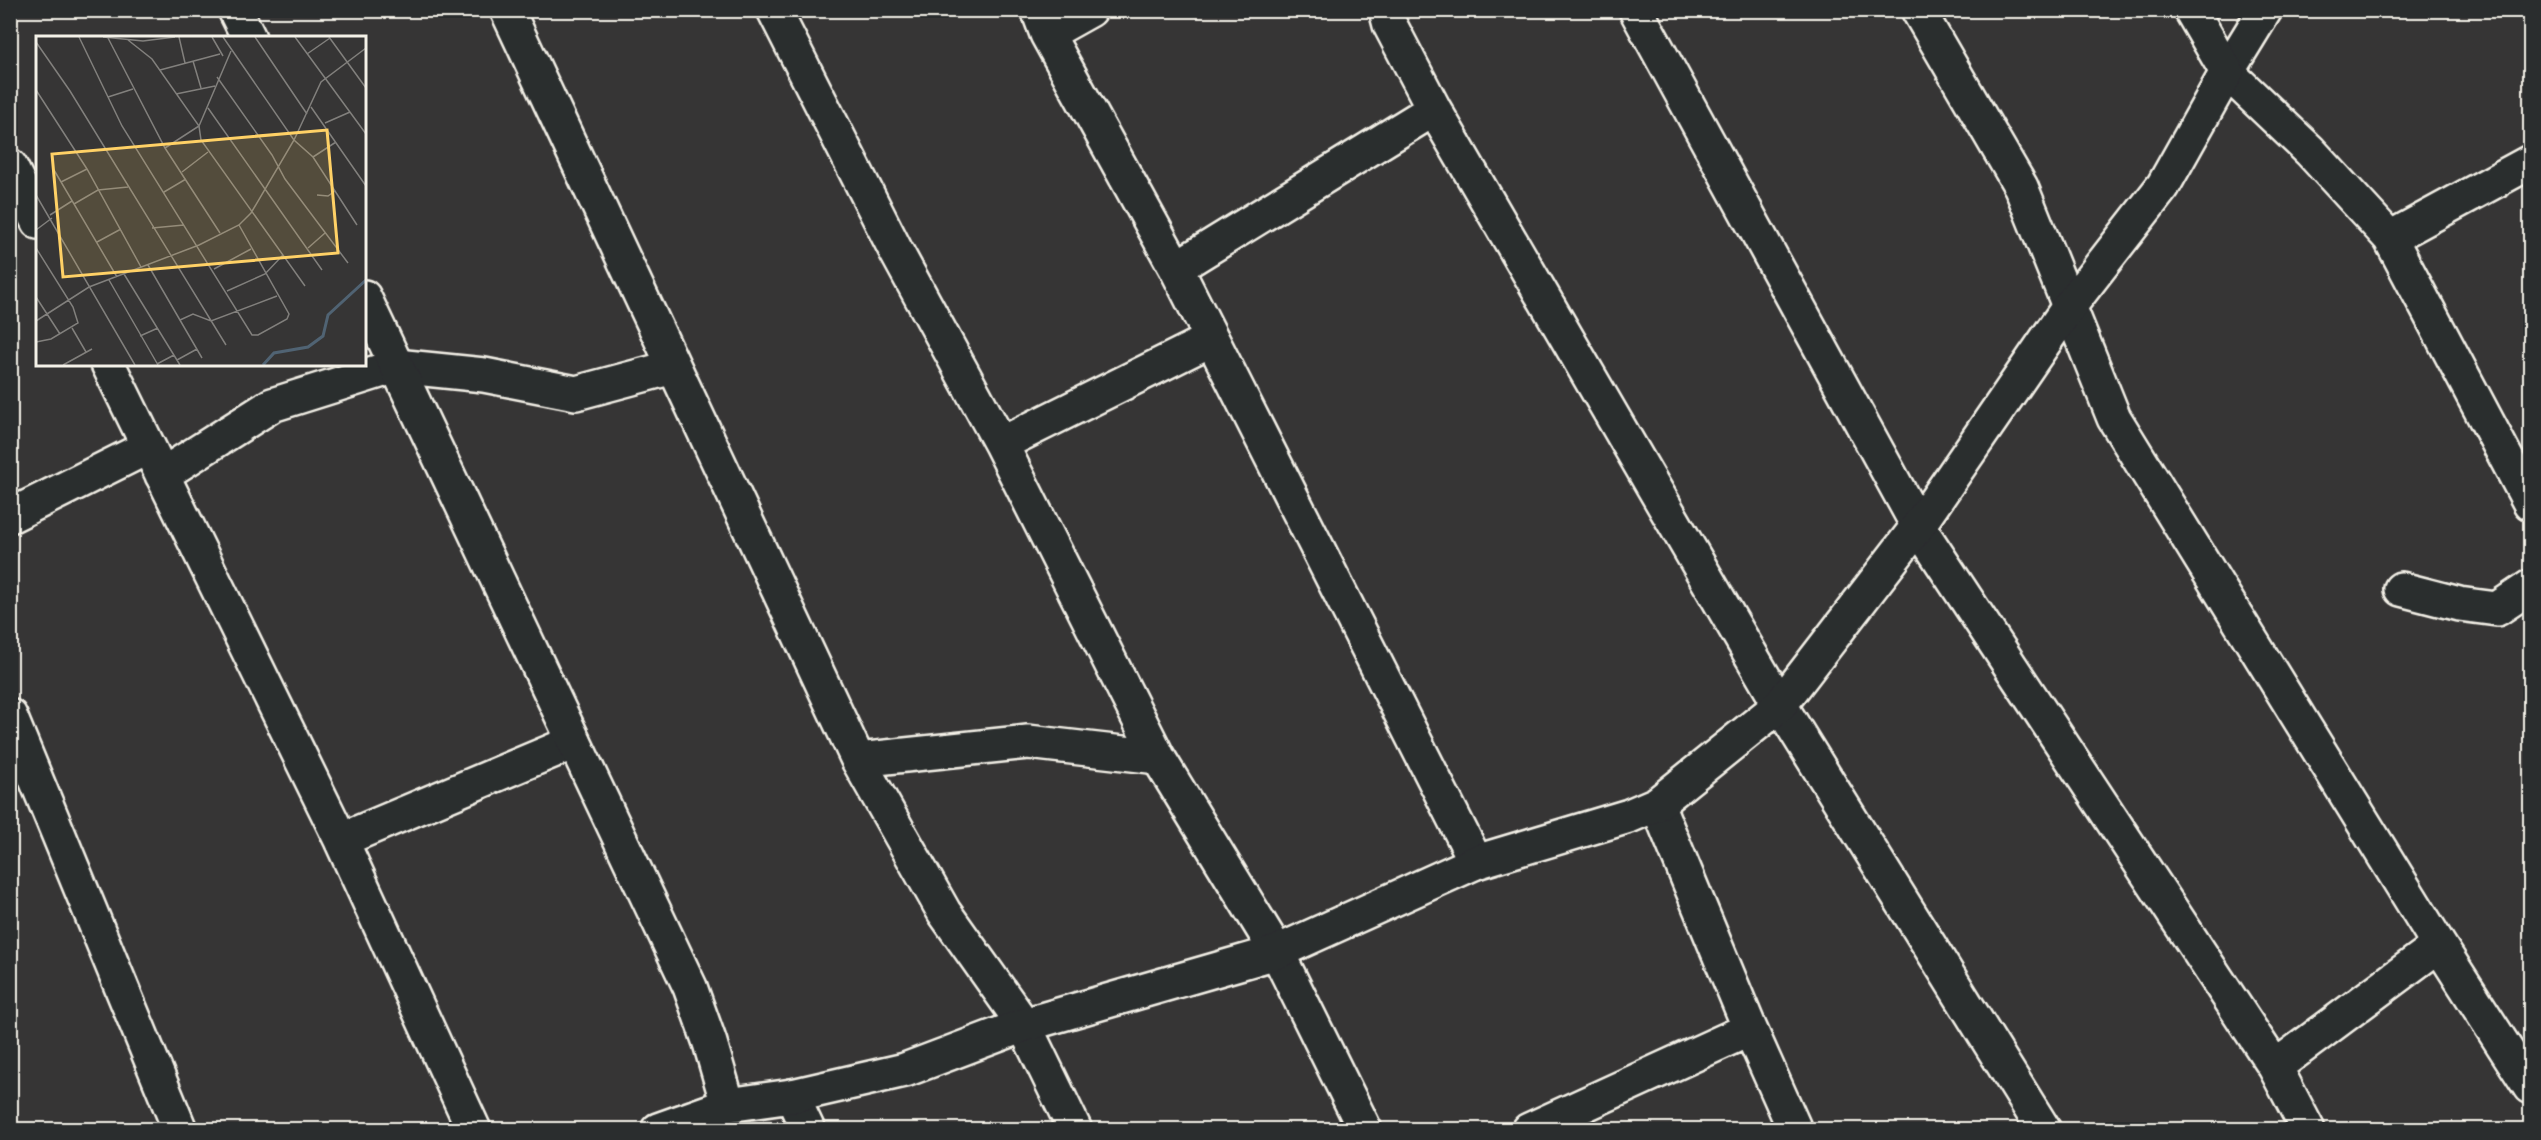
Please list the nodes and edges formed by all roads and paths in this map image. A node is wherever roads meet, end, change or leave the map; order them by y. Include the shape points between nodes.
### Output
1 (235, 10) edge
2 (507, 10) edge
3 (774, 10) edge
4 (1090, 10) edge
5 (1386, 10) edge
6 (1636, 10) edge
7 (1918, 10) edge
8 (2191, 10) edge
9 (2265, 10) edge
10 (1042, 22) edge
11 (248, 36) edge
12 (2227, 72) junction
13 (1434, 110) junction
14 (2530, 162) edge
15 (10, 166) edge
16 (36, 218) edge
17 (2390, 238) junction
18 (1176, 268) junction
19 (366, 301) edge
20 (2068, 308) junction
21 (1212, 339) junction
22 (109, 366) edge
23 (396, 366) junction
24 (673, 367) junction
25 (1001, 444) junction
26 (155, 461) junction
27 (2530, 503) edge
28 (10, 516) edge
29 (1918, 526) junction
30 (2530, 587) edge
31 (2401, 589) dead end
32 (1780, 705) junction
33 (10, 716) edge
34 (574, 742) junction
35 (1158, 757) junction
36 (858, 760) junction
37 (1657, 804) junction
38 (341, 840) junction
39 (1476, 862) junction
40 (2439, 945) junction
41 (1277, 952) junction
42 (1024, 1025) junction
43 (1750, 1029) junction
44 (2275, 1067) junction
45 (2530, 1088) edge
46 (792, 1095) junction
47 (728, 1106) junction
48 (2032, 1124) edge
49 (180, 1130) edge
50 (474, 1130) edge
51 (658, 1130) edge
52 (808, 1130) edge
53 (1075, 1130) edge
54 (1365, 1130) edge
55 (1529, 1130) edge
56 (1795, 1130) edge
57 (2307, 1130) edge

1 - 11 street
2 - 24 street
3 - 25 street via 896,251
4 - 10 street
5 - 13 street
6 - 29 street
7 - 20 street via 2021,187
8 - 12 street
9 - 12 street
10 - 18 street
12 - 17 street via 2310,151
12 - 20 street via 2163,186
13 - 18 street
13 - 32 street
14 - 17 street
15 - 16 street
17 - 27 street
18 - 21 street
19 - 23 street
20 - 29 street
20 - 40 street via 2114,418
21 - 25 street
21 - 39 street
22 - 26 street
23 - 24 street via 484,375 576,393
23 - 26 street via 272,405
23 - 34 street
24 - 36 street
25 - 35 street
26 - 28 street
26 - 38 street
29 - 32 street
29 - 44 street
30 - 31 street via 2498,609
32 - 37 street
32 - 48 street
33 - 49 street
34 - 38 street
34 - 47 street via 690,987
35 - 36 street via 1028,742
35 - 41 street
36 - 42 street via 944,912
37 - 39 street
37 - 43 street
38 - 50 street
39 - 41 street
40 - 44 street
40 - 45 street
41 - 42 street
41 - 54 street
42 - 46 street via 905,1070
42 - 53 street
43 - 55 street
43 - 56 street
44 - 57 street
46 - 47 street
46 - 52 street
47 - 51 street

